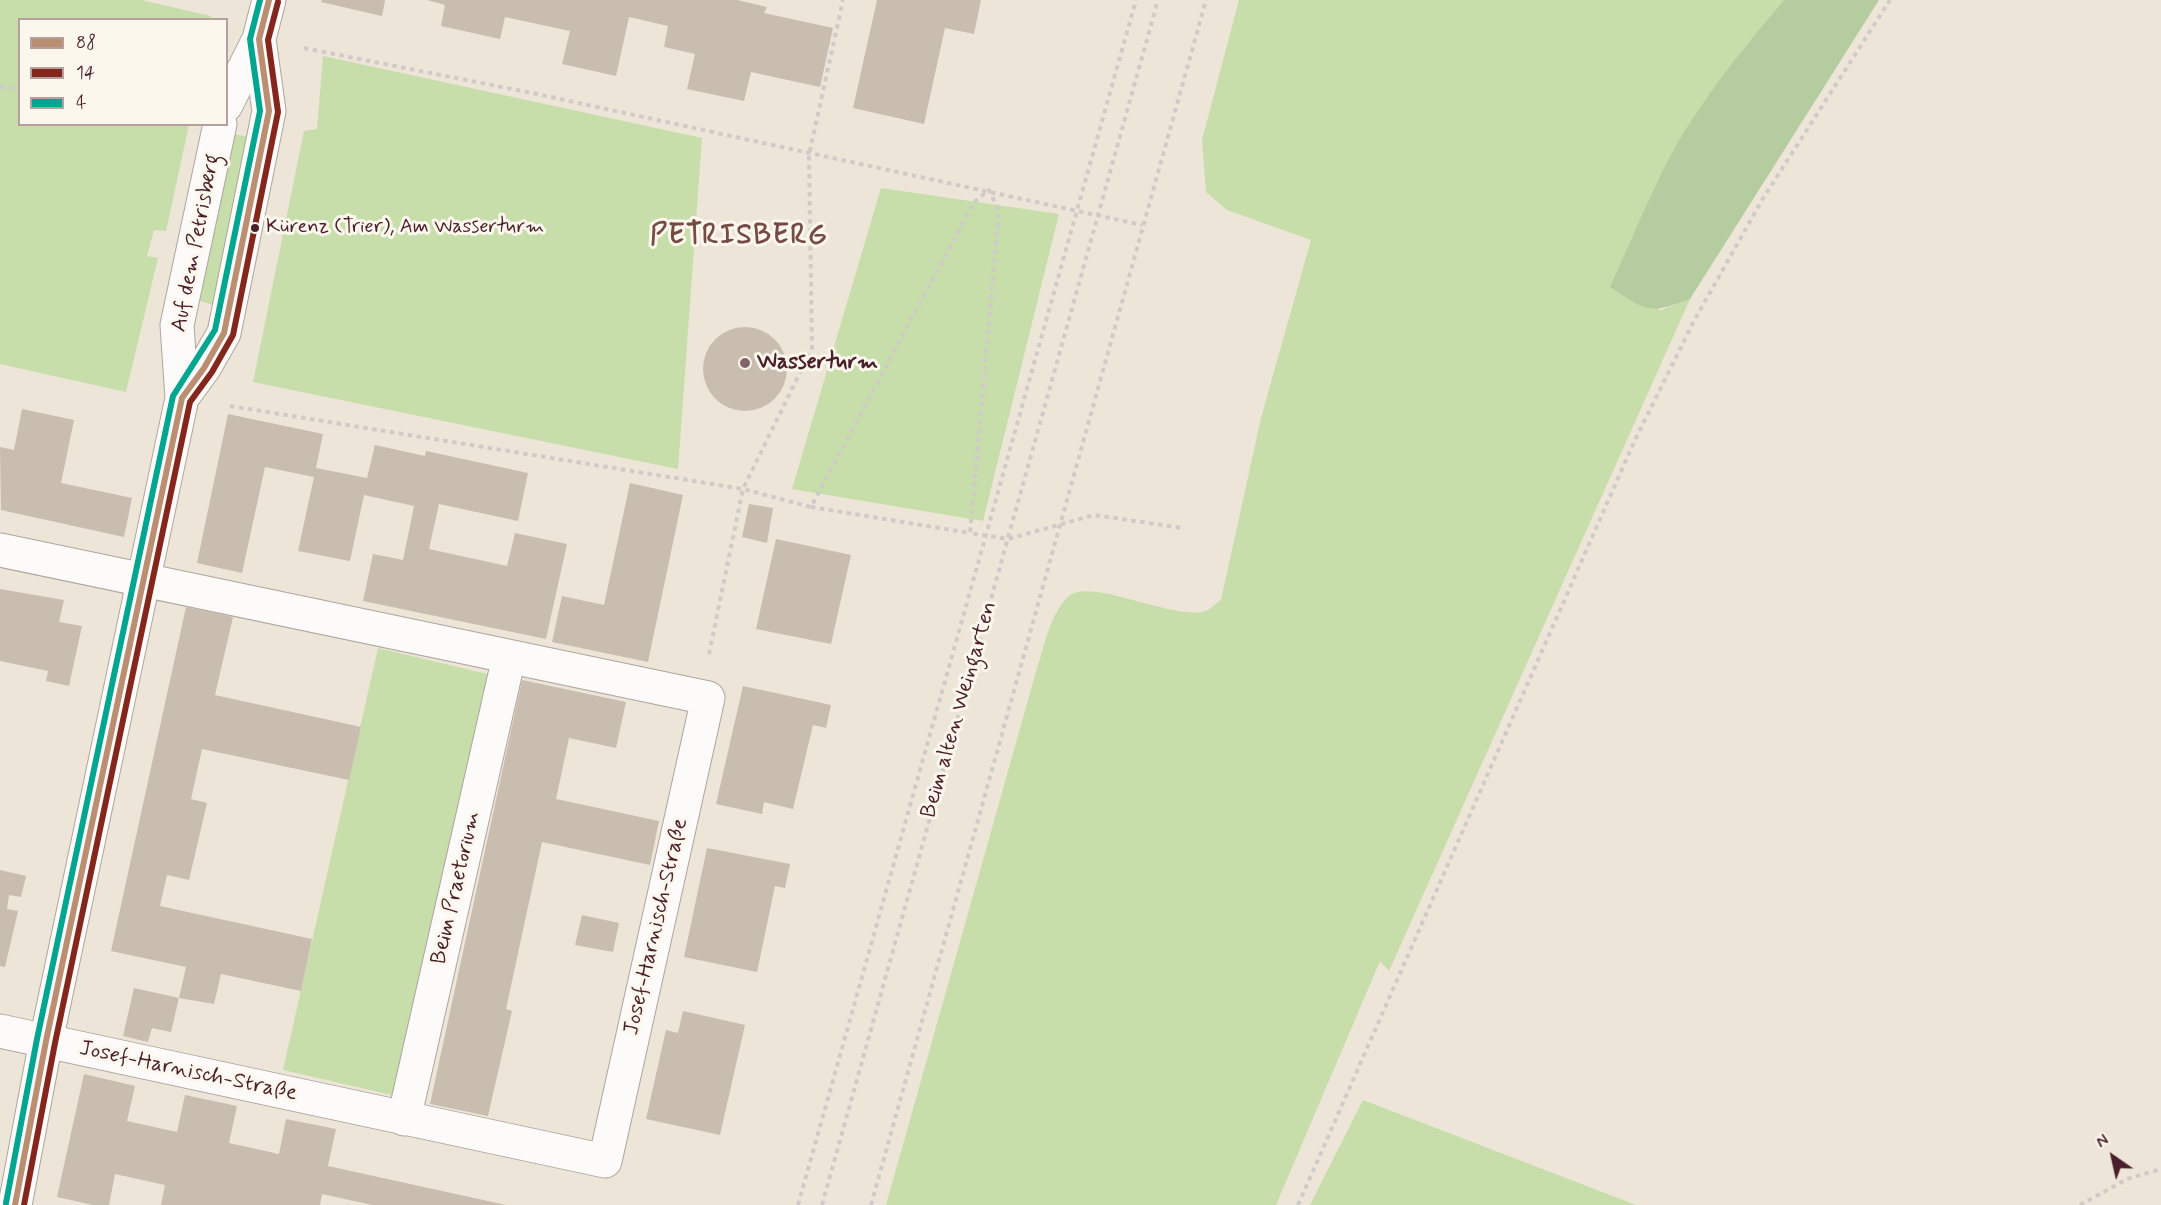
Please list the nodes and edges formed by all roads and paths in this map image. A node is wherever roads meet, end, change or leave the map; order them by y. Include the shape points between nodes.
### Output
1 (269, 0) edge
2 (843, 0) edge
3 (1136, 0) edge
4 (1158, 0) edge
5 (1206, 0) edge
6 (1890, 0) edge
7 (259, 39) junction
8 (0, 87) edge
9 (18, 89) edge
10 (228, 101) edge
11 (220, 126) edge
12 (809, 155) junction
13 (989, 190) junction
14 (1077, 209) junction
15 (1098, 214) junction
16 (1142, 225) junction
17 (182, 398) junction
18 (743, 489) junction
19 (811, 507) junction
20 (1059, 526) junction
21 (1182, 528) dead end
22 (970, 533) junction
23 (986, 536) junction
24 (1008, 539) junction
25 (0, 550) edge
26 (144, 580) junction
27 (509, 657) junction
28 (699, 697) junction
29 (0, 1030) edge
30 (46, 1041) junction
31 (404, 1119) junction
32 (2161, 1169) edge
33 (15, 1205) edge
34 (798, 1205) edge
35 (822, 1205) edge
36 (871, 1205) edge
37 (1299, 1205) edge
38 (2080, 1205) edge

1 - 7 street, Auf dem Petrisberg
2 - 12 path
3 - 14 path
4 - 15 path, Beim alten Weingarten
5 - 16 path
6 - 37 path via 1762,200 1694,321 1639,432
7 - 10 street, Auf dem Petrisberg
7 - 12 path via 537,94
7 - 17 street, Auf dem Petrisberg via 269,111 224,333
8 - 9 path
11 - 17 street, Auf dem Petrisberg via 177,325
12 - 13 path
12 - 18 path via 812,348
13 - 14 path
13 - 19 path via 974,202
13 - 22 path via 999,211
14 - 15 path
14 - 23 path
15 - 16 path
15 - 24 path, Beim alten Weingarten
16 - 20 path
17 - 18 path
17 - 26 street, Auf dem Petrisberg
18 - 19 path
18 - 28 path
19 - 22 path
20 - 21 path via 1094,515
20 - 24 path
20 - 36 path
22 - 23 path
23 - 24 path
23 - 34 path
24 - 35 path, Beim alten Weingarten
25 - 26 street
26 - 27 street
26 - 30 street, Auf dem Petrisberg
27 - 28 street
27 - 31 street, Beim Praetorium
28 - 31 street, Josef-Harnisch-Straße via 708,698 605,1161
29 - 30 street, Josef-Harnisch-Straße
30 - 31 street, Josef-Harnisch-Straße
30 - 33 street, Auf dem Petrisberg
32 - 38 path via 2127,1179

